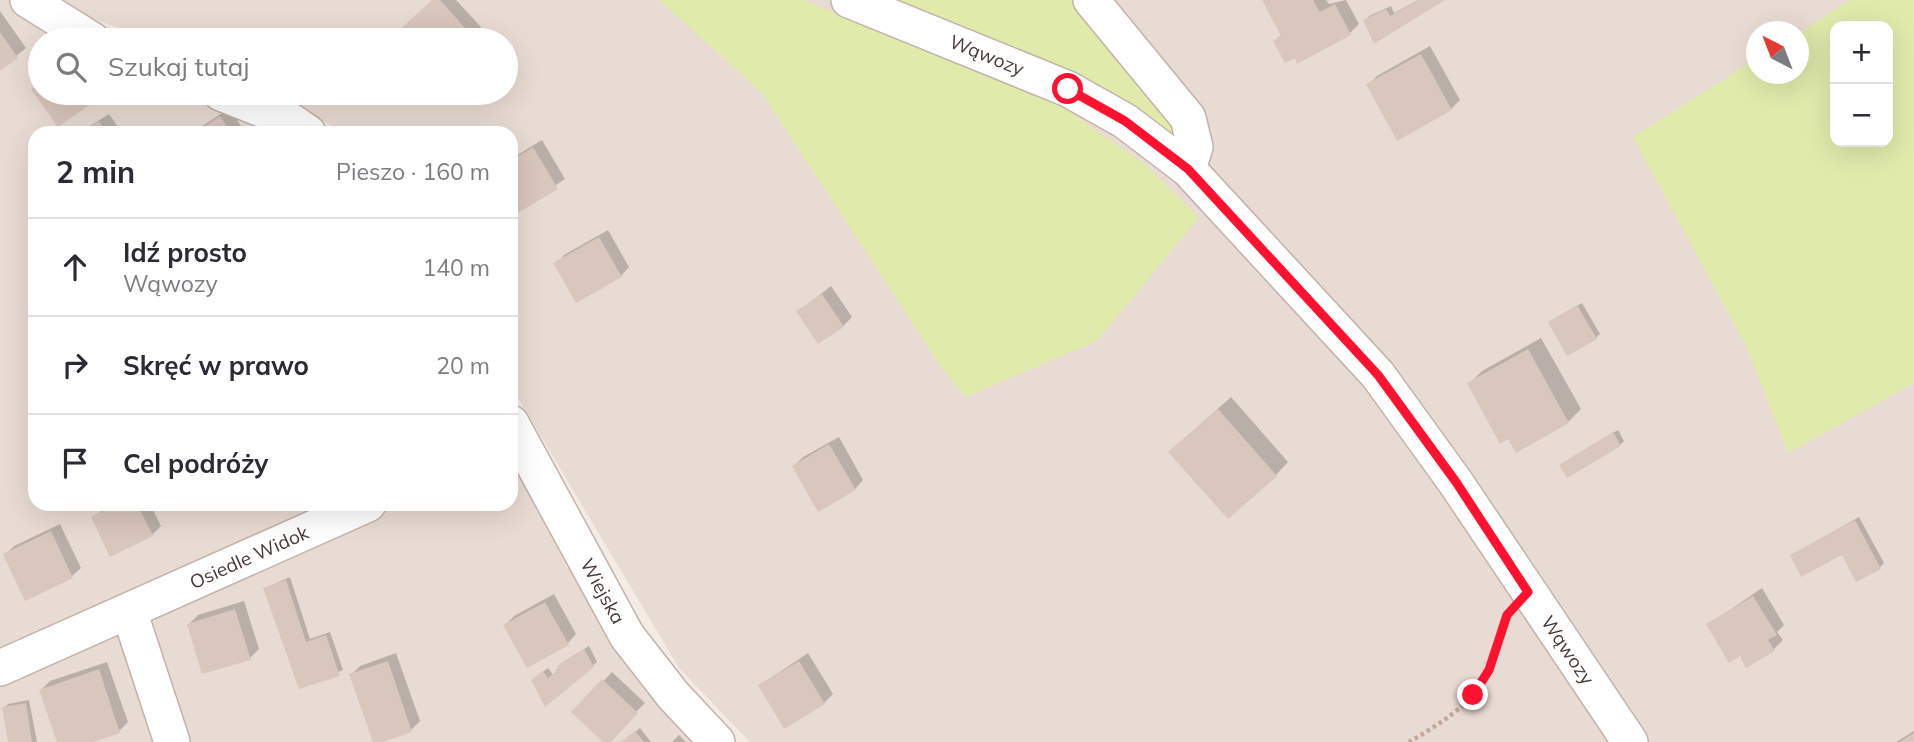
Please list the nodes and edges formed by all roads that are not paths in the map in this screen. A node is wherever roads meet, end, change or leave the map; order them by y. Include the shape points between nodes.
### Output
1 (27, 0) edge
2 (849, 0) edge
3 (1091, 0) edge
4 (72, 28) edge
5 (251, 105) edge
6 (298, 126) edge
7 (1188, 169) junction
8 (518, 441) edge
9 (353, 511) edge
10 (129, 611) junction
11 (0, 668) edge
12 (172, 742) edge
13 (717, 742) edge
14 (1630, 742) edge

1 - 4 street
2 - 7 street, Wąwozy via 1068,89 1125,121
3 - 7 street via 1188,118 1195,147
5 - 6 street
7 - 14 street, Wąwozy via 1378,375 1456,482
8 - 13 street, Wiejska via 627,636
9 - 10 street, Osiedle Widok
10 - 11 street, Osiedle Widok
10 - 12 street

